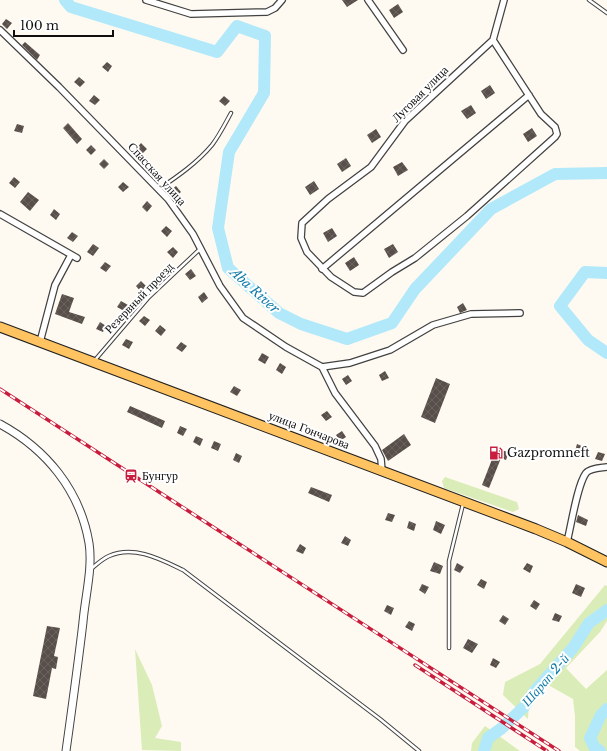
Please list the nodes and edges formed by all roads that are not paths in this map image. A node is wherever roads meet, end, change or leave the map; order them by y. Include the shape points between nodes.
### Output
1 (146, 0) edge
2 (282, 0) edge
3 (368, 0) edge
4 (504, 0) edge
5 (589, 0) edge
6 (607, 13) edge
7 (0, 30) edge
8 (493, 40) junction
9 (403, 50) dead end
10 (529, 95) junction
11 (231, 113) dead end
12 (159, 190) junction
13 (0, 214) edge
14 (200, 248) junction
15 (71, 255) junction
16 (77, 258) dead end
17 (322, 268) junction
18 (520, 313) dead end
19 (0, 327) edge
20 (40, 342) junction
21 (93, 362) junction
22 (322, 367) junction
23 (0, 424) edge
24 (607, 467) edge
25 (382, 471) junction
26 (464, 502) junction
27 (567, 542) junction
28 (607, 562) edge
29 (89, 570) junction
30 (449, 648) dead end
31 (66, 751) edge
32 (419, 751) edge

1 - 2 street via 191,14 267,12
3 - 9 street
4 - 8 street
5 - 6 lane
7 - 12 street, Спасская улица via 60,87
8 - 10 street, Луговая улица
8 - 17 street, Луговая улица via 405,121 372,167 328,199 302,223 301,238 307,252
10 - 17 street
10 - 17 street, Луговая улица via 541,114 555,127 557,134 467,216 415,258 363,293 348,289
11 - 12 lane via 204,154
12 - 14 street, Спасская улица via 193,234
13 - 15 street
14 - 21 lane, Резервный проезд via 149,297
14 - 22 street, Спасская улица via 220,286 243,318
15 - 16 street
15 - 20 street via 55,285
18 - 22 street via 471,314 433,325 390,350 350,363
19 - 20 main road, улица Гончарова
20 - 21 main road, улица Гончарова
21 - 25 main road, улица Гончарова
22 - 25 street via 335,393 375,446 381,459
23 - 29 street via 38,449 75,497 89,544
24 - 27 street via 586,473
25 - 26 main road, улица Гончарова
26 - 27 main road, улица Гончарова
26 - 30 lane via 449,561
27 - 28 main road, улица Гончарова
29 - 31 street
29 - 32 lane via 108,557 122,552 153,555 183,570

